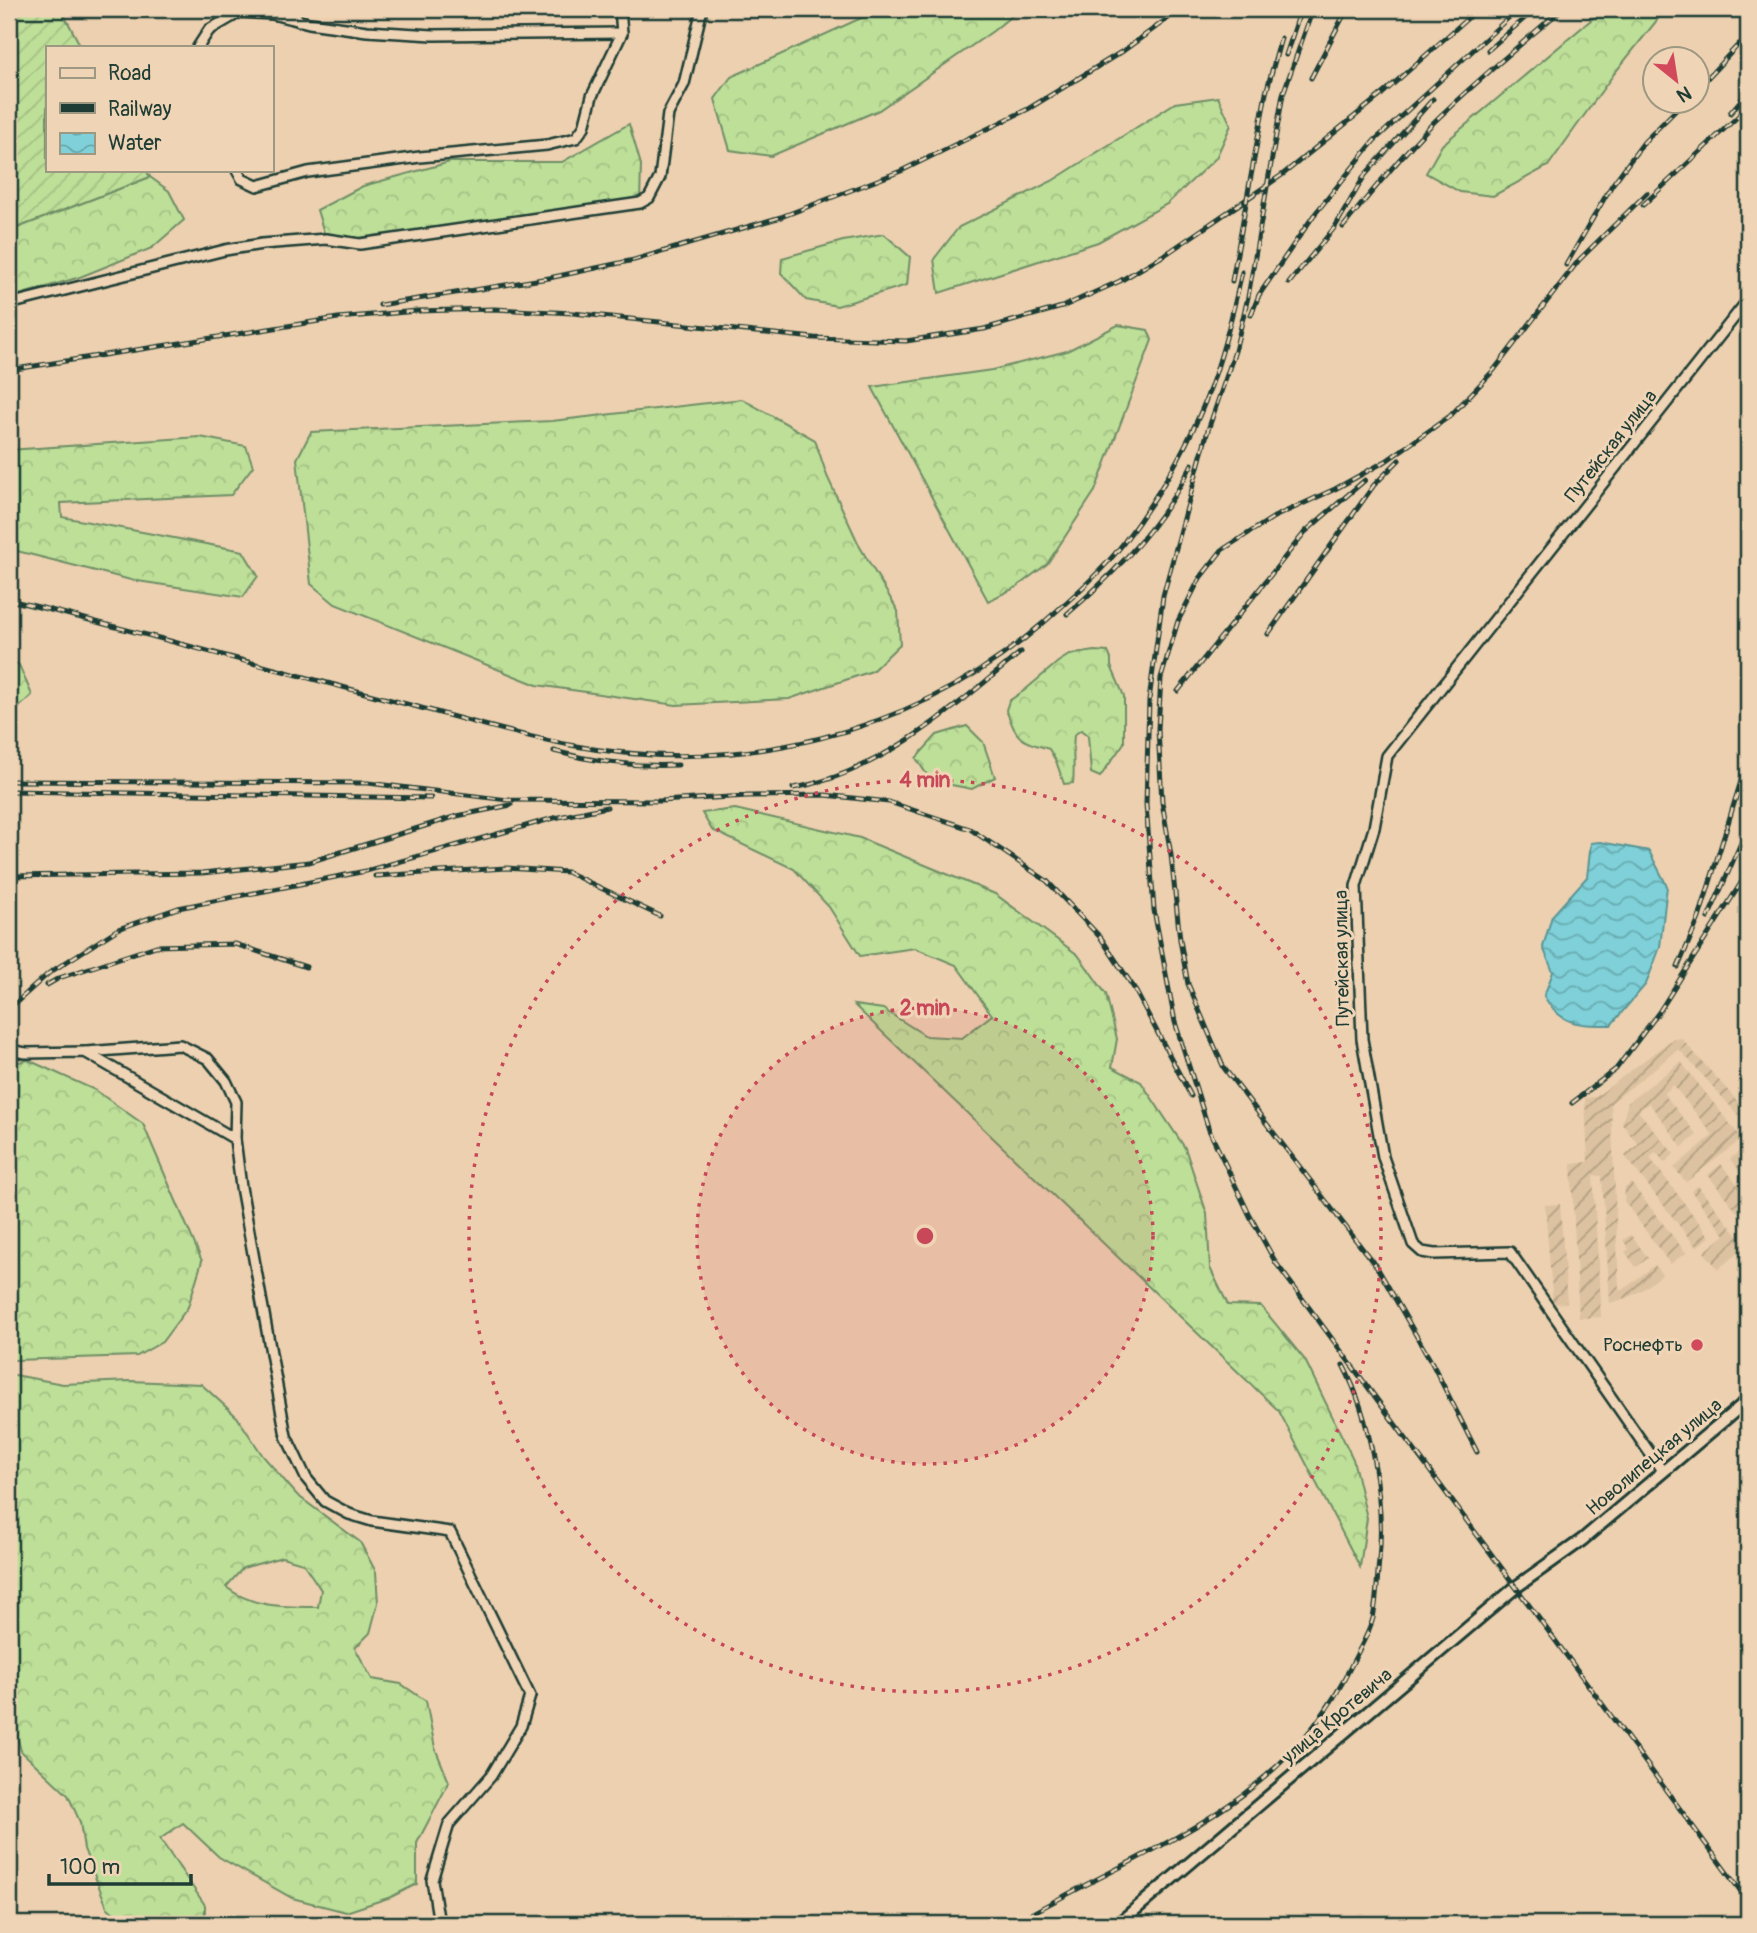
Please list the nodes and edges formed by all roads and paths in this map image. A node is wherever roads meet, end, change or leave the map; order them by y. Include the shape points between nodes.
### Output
1 (291, 9) edge
2 (620, 9) edge
3 (702, 9) edge
4 (299, 21) junction
5 (622, 33) junction
6 (199, 46) edge
7 (238, 172) edge
8 (1748, 300) edge
9 (9, 304) edge
10 (9, 1051) edge
11 (85, 1052) junction
12 (235, 1139) junction
13 (1748, 1400) edge
14 (1663, 1472) junction
15 (1582, 1541) joint
16 (439, 1924) edge
17 (1118, 1924) edge

1 - 4 street
2 - 5 street
3 - 9 street via 684,84 668,114 660,177 649,198 640,203 360,244 326,239 262,244
4 - 5 street via 433,36
4 - 6 street via 240,12 209,30
5 - 7 street via 576,138 308,172 257,186
8 - 14 street, Путейская улица via 1387,756 1374,828 1356,886 1362,1039 1383,1157 1413,1244 1434,1254 1510,1252
10 - 11 street
11 - 12 street
11 - 12 street via 180,1045 208,1059 236,1102
12 - 16 street via 286,1436 306,1478 325,1501 349,1514 450,1532 530,1696 521,1726 491,1776 449,1824 432,1880
13 - 14 street, Новолипецкая улица
14 - 15 street, Новолипецкая улица
15 - 17 street, улица Кротевича via 1516,1587

